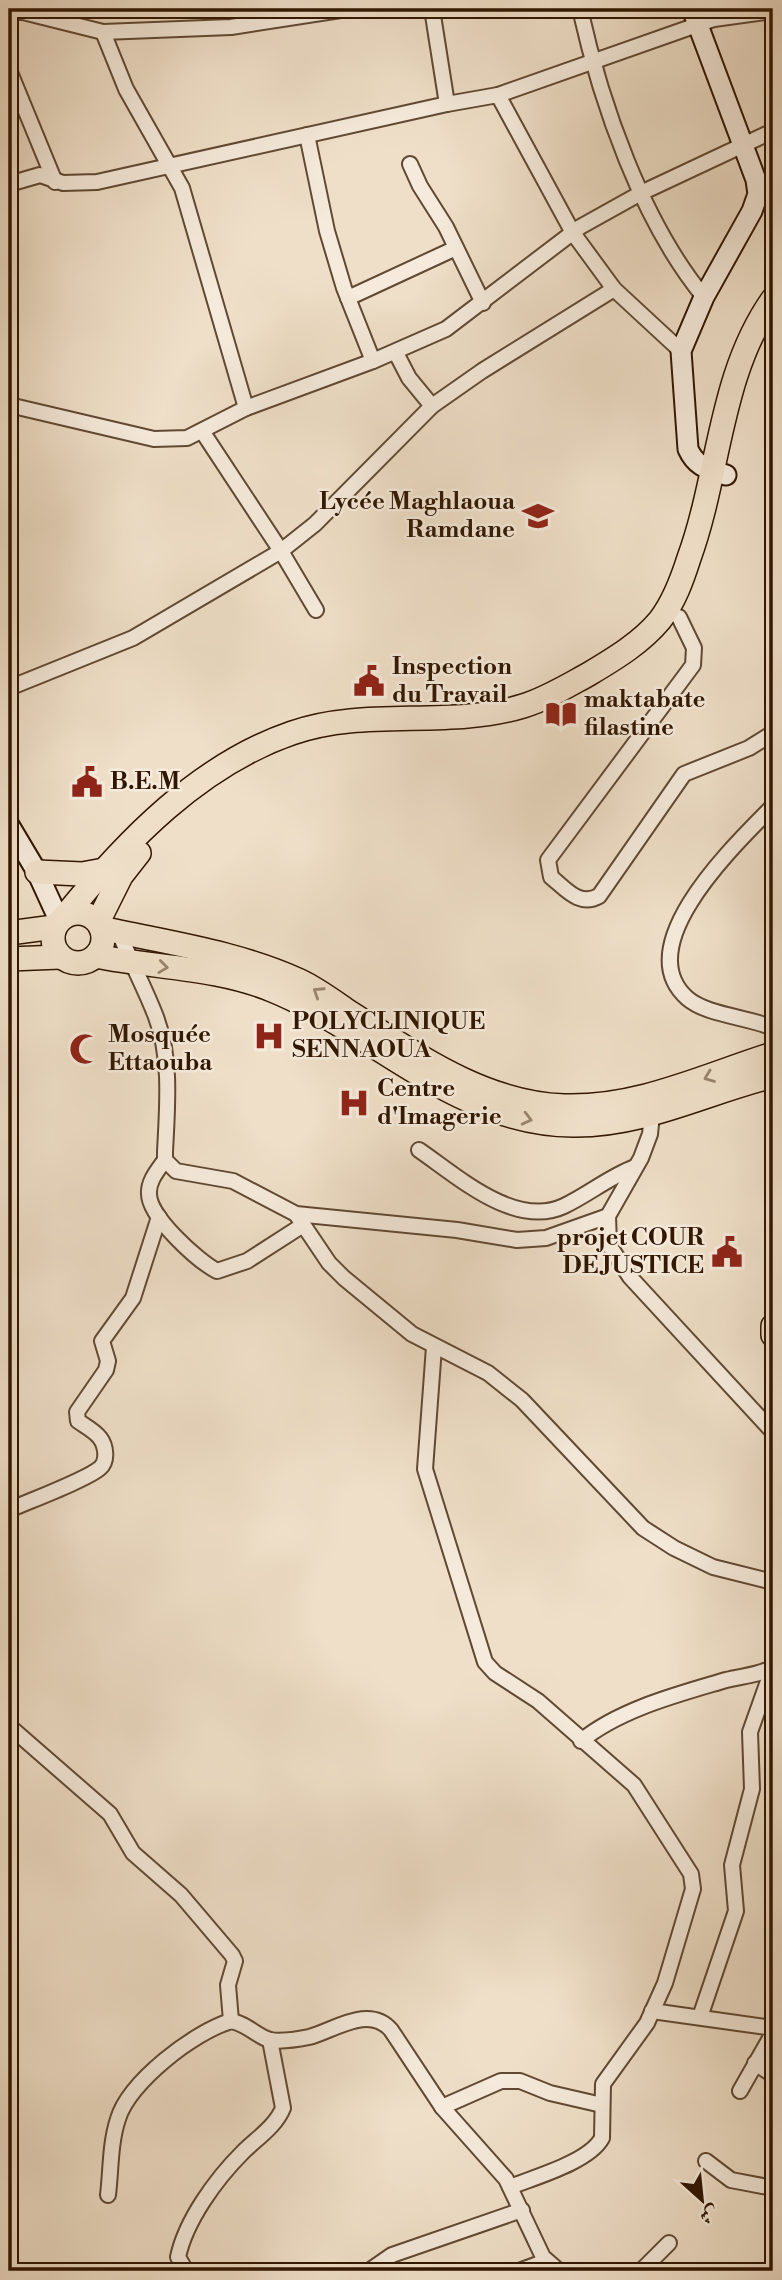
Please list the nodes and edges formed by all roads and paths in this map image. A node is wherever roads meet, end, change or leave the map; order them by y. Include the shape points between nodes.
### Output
1 (347, 9) edge
2 (432, 9) edge
3 (580, 9) edge
4 (773, 11) edge
5 (9, 12) edge
6 (694, 17) edge
7 (103, 33) junction
8 (593, 64) junction
9 (9, 70) edge
10 (498, 95) junction
11 (447, 104) junction
12 (773, 131) edge
13 (307, 135) junction
14 (742, 143) junction
15 (410, 164) dead end
16 (172, 166) junction
17 (55, 182) junction
18 (9, 184) edge
19 (641, 193) junction
20 (573, 233) junction
21 (456, 248) junction
22 (614, 289) junction
23 (704, 297) junction
24 (348, 298) junction
25 (773, 299) edge
26 (483, 303) junction
27 (773, 323) edge
28 (681, 351) junction
29 (396, 352) junction
30 (373, 361) junction
31 (9, 405) edge
32 (432, 406) junction
33 (246, 408) junction
34 (202, 430) junction
35 (719, 473) junction
36 (281, 551) junction
37 (316, 610) dead end
38 (679, 617) junction
39 (9, 688) edge
40 (773, 733) edge
41 (773, 806) edge
42 (9, 825) edge
43 (104, 870) junction
44 (37, 872) junction
45 (59, 921) junction
46 (106, 927) junction
47 (9, 933) edge
48 (96, 956) junction
49 (60, 957) junction
50 (9, 958) edge
51 (131, 963) junction
52 (773, 1028) edge
53 (773, 1055) edge
54 (773, 1076) edge
55 (652, 1114) junction
56 (419, 1150) dead end
57 (165, 1160) junction
58 (635, 1167) junction
59 (608, 1216) junction
60 (159, 1217) junction
61 (299, 1220) junction
62 (773, 1326) edge
63 (773, 1335) edge
64 (434, 1347) junction
65 (773, 1432) edge
66 (9, 1510) edge
67 (773, 1582) edge
68 (773, 1669) edge
69 (9, 1726) edge
70 (581, 1741) junction
71 (652, 2011) junction
72 (700, 2017) junction
73 (231, 2021) junction
74 (773, 2031) edge
75 (270, 2040) junction
76 (755, 2063) junction
77 (773, 2075) edge
78 (740, 2091) dead end
79 (602, 2105) junction
80 (442, 2107) junction
81 (706, 2161) dead end
82 (510, 2187) junction
83 (773, 2188) edge
84 (108, 2195) dead end
85 (522, 2210) junction
86 (670, 2243) dead end
87 (547, 2261) junction
88 (178, 2264) edge
89 (186, 2271) edge
90 (369, 2271) edge
91 (519, 2271) edge
92 (559, 2271) edge
93 (641, 2271) edge

1 - 7 street via 230,27
2 - 11 street
3 - 8 street
4 - 6 street
5 - 7 street
6 - 8 street
6 - 14 street
7 - 16 street via 126,89
8 - 10 street
8 - 19 street
9 - 17 street
10 - 11 street
10 - 20 street
11 - 13 street
12 - 14 street
13 - 16 street
13 - 24 street via 327,231
14 - 19 street
14 - 23 street via 757,180 756,203
15 - 21 street
16 - 17 street via 97,182
16 - 33 street via 194,222
17 - 18 street via 40,175
19 - 20 street
19 - 23 street via 676,260
20 - 22 street
20 - 26 street
21 - 24 street
21 - 26 street
22 - 28 street
22 - 32 street
23 - 28 street
24 - 30 street
25 - 35 main road via 738,365
26 - 29 street via 446,329
27 - 35 main road via 754,365
28 - 35 street via 688,449 693,460
29 - 30 street
29 - 32 street via 409,378
30 - 33 street
31 - 34 street via 154,439 187,438
32 - 36 street via 315,524
33 - 34 street
34 - 36 street
35 - 38 main road via 715,533 694,591
35 - 43 main road via 677,592 660,620 610,662 523,706 483,713 336,722 250,750 210,773
36 - 37 street
36 - 39 street via 133,638
38 - 40 street via 694,648 693,665 548,860 551,877 579,900 599,896 676,782
38 - 46 main road via 653,646 626,666 566,703 522,721 345,735 304,743 260,763 213,789 140,852 121,876
41 - 52 street via 689,902 675,926 670,964 675,983 688,998 706,1009
42 - 44 street
43 - 44 main road
43 - 45 main road
44 - 45 street
45 - 46 main road via 79,912
45 - 47 main road
45 - 49 main road via 52,943
46 - 48 main road
46 - 51 street
53 -> 46 main road via 649,1097 564,1106 521,1100 437,1068 303,982 254,961
48 - 49 main road via 75,963
48 - 51 main road
49 - 50 main road
51 -> 55 main road via 237,978 273,990 420,1076 500,1112 535,1122 575,1125
51 - 57 street via 156,1017 164,1047
54 - 55 main road
55 - 58 street via 647,1143
56 - 58 street via 480,1191 514,1208 532,1211 564,1206
57 - 60 street via 155,1173 149,1195
57 - 61 street via 176,1171 233,1181
58 - 59 street
59 - 61 street via 546,1238 517,1240 457,1230
59 - 65 street via 609,1245 630,1277
60 - 61 street via 217,1271 247,1261
60 - 66 street via 133,1298 102,1341 106,1370 77,1412 78,1420 100,1437 105,1461 87,1475
61 - 64 street via 344,1278 388,1317
62 - 63 main road
64 - 67 street via 488,1373 522,1400 643,1528 713,1567
64 - 70 street via 425,1469 481,1654 495,1673 538,1701
68 - 70 street via 720,1682 621,1717
68 - 72 street via 750,1732 752,1789 732,1865 736,1911
69 - 73 street via 110,1814 134,1853 181,1895 232,1955 235,1961 228,1985
70 - 71 street via 634,1785 691,1874 692,1897
71 - 72 street
71 - 79 street via 603,2084
72 - 74 street
73 - 75 street
73 - 84 street via 164,2060 125,2100 112,2141
74 - 76 street
75 - 80 street via 309,2037 350,2021 381,2022
75 - 88 street via 284,2102 281,2114 219,2179 183,2239
76 - 77 street
76 - 78 street
79 - 80 street via 510,2079
79 - 82 street via 602,2138 592,2151
80 - 82 street
81 - 83 street via 731,2180
82 - 85 street
85 - 87 street
85 - 90 street via 392,2255
86 - 93 street
87 - 91 street
87 - 92 street
88 - 89 street

